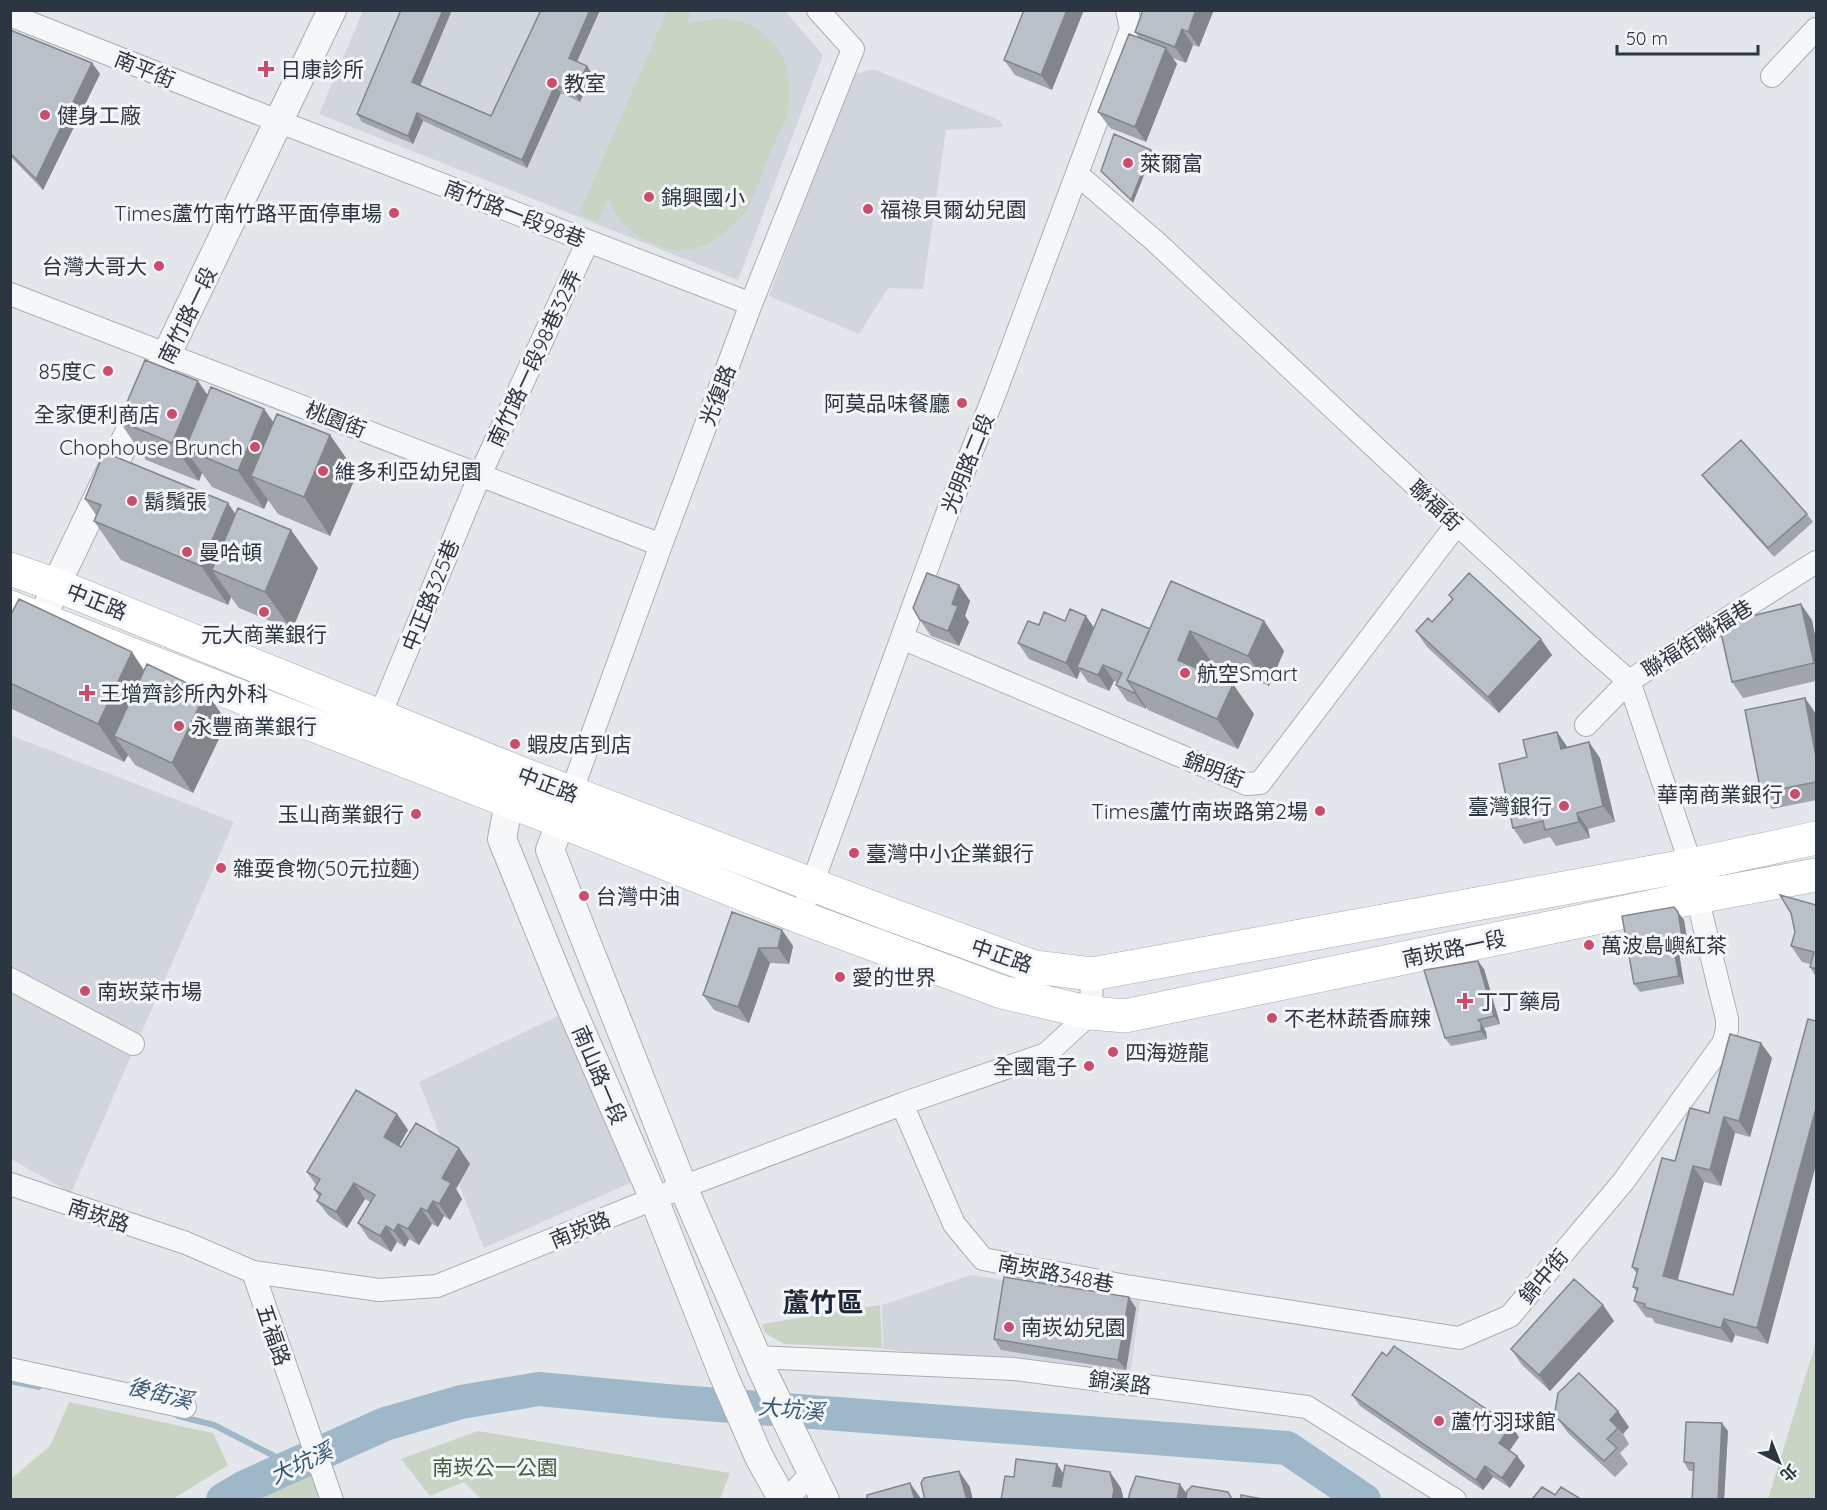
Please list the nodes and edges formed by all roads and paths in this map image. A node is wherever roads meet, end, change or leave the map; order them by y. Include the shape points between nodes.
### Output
1 (333, 10) edge
2 (818, 10) edge
3 (10, 15) edge
4 (1133, 17) edge
5 (1816, 29) edge
6 (1772, 76) dead end
7 (280, 122) junction
8 (1077, 174) junction
9 (588, 242) junction
10 (10, 294) edge
11 (751, 304) junction
12 (168, 355) junction
13 (480, 475) junction
14 (1457, 524) junction
15 (661, 545) junction
16 (1816, 562) edge
17 (10, 569) edge
18 (56, 585) junction
19 (10, 607) edge
20 (37, 630) junction
21 (902, 638) junction
22 (1629, 681) junction
23 (380, 715) junction
24 (1587, 725) dead end
25 (514, 787) junction
26 (565, 807) junction
27 (1816, 838) edge
28 (1691, 865) junction
29 (1816, 875) edge
30 (813, 885) junction
31 (1696, 897) junction
32 (800, 917) junction
33 (1092, 974) junction
34 (10, 979) edge
35 (1091, 1013) junction
36 (134, 1044) dead end
37 (902, 1104) junction
38 (10, 1184) edge
39 (683, 1187) junction
40 (654, 1199) junction
41 (253, 1272) junction
42 (1126, 1286) joint
43 (762, 1368) junction
44 (10, 1369) edge
45 (185, 1407) dead end
46 (811, 1474) junction
47 (332, 1500) edge
48 (785, 1500) edge
49 (825, 1500) edge
50 (1455, 1500) edge

1 - 7 street, 南竹路一段
2 - 11 street, 光復路 via 853,49
3 - 7 street, 南平街
4 - 8 street, 光明路二段
5 - 6 street
7 - 9 street, 南竹路一段98巷
7 - 12 street, 南竹路一段
8 - 14 street, 聯福街 via 1156,242
8 - 21 street, 光明路二段
9 - 11 street, 南竹路一段98巷
9 - 13 street, 南竹路一段98巷32弄
10 - 12 street, 桃園街
11 - 15 street, 光復路
12 - 13 street, 桃園街
12 - 18 street, 南竹路一段
13 - 15 street, 桃園街
13 - 23 street, 中正路325巷
14 - 21 street, 錦明街 via 1260,783 1247,784
14 - 22 street, 聯福街
15 - 26 street, 光復路
16 - 22 street, 聯福街聯福巷
17 - 18 main road, 中正路
18 - 20 street, 南竹路一段
18 - 23 main road, 中正路
19 - 20 main road, 中正路
20 - 25 main road, 中正路
21 - 30 street, 光明路二段
22 - 24 street, 聯福街聯福巷
22 - 28 street
23 - 25 main road, 中正路
25 - 26 main road, 中正路
25 - 40 street, 南山路一段 via 502,839
26 - 30 main road, 中正路
26 - 32 main road, 中正路
26 - 39 street, 南山路一段 via 550,850
27 - 28 main road, 南崁路一段
28 - 31 street
28 - 33 main road, 南崁路一段
29 - 31 main road, 南崁路一段
30 - 32 street, 光明路二段
30 - 33 main road, 中正路 via 1034,967
31 - 35 main road, 南崁路一段 via 1125,1016
31 - 42 street, 錦中街 via 1727,1019 1724,1042 1623,1182 1510,1316 1460,1338
32 - 35 main road, 中正路 via 1002,992
33 - 35 street
34 - 36 street
35 - 37 street, 南崁路 via 1046,1054
37 - 39 street, 南崁路
37 - 42 street, 南崁路348巷 via 954,1224 983,1259
38 - 41 street, 南崁路 via 186,1243
39 - 40 street, 南崁路
39 - 43 street, 南山路一段
40 - 41 street, 南崁路 via 437,1287 379,1290
40 - 48 street, 南山路一段 via 759,1457
41 - 47 street, 五福路
43 - 46 street, 南山路一段
43 - 50 street, 錦溪路 via 1014,1369 1307,1407
44 - 45 street
46 - 48 street
46 - 49 street

